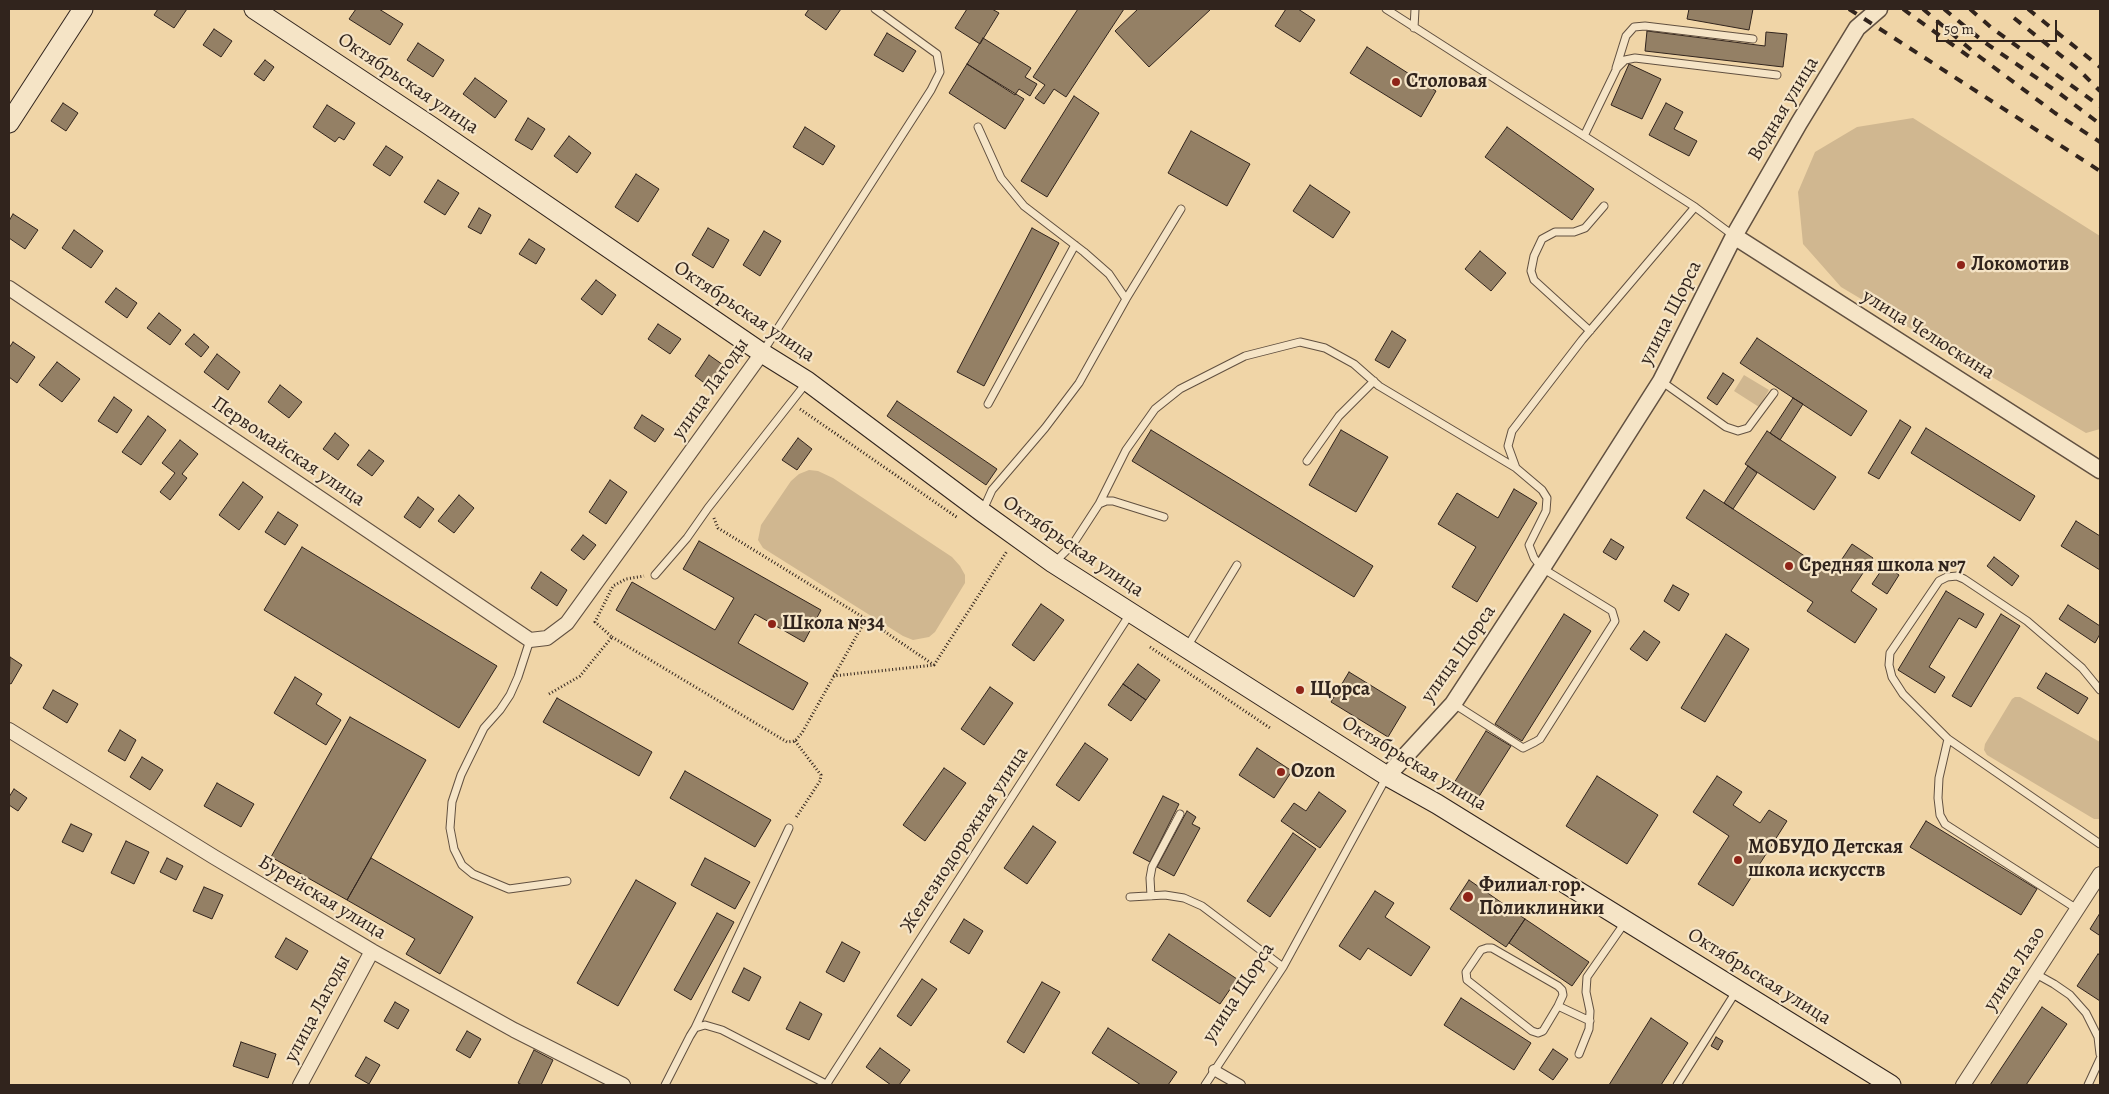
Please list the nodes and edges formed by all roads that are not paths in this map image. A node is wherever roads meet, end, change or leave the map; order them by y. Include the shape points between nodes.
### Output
1 (83, 9) edge
2 (254, 9) edge
3 (875, 9) edge
4 (1386, 9) edge
5 (1415, 9) edge
6 (1878, 9) edge
7 (1414, 28) junction
8 (1753, 38) dead end
9 (1614, 75) junction
10 (1777, 75) dead end
11 (9, 123) edge
12 (978, 127) dead end
13 (1584, 136) junction
14 (1604, 206) dead end
15 (1694, 207) junction
16 (1181, 209) dead end
17 (1734, 236) junction
18 (1075, 245) junction
19 (9, 288) edge
20 (1126, 298) junction
21 (1590, 331) junction
22 (762, 353) junction
23 (1374, 381) junction
24 (1661, 381) junction
25 (811, 385) junction
26 (1774, 394) dead end
27 (988, 404) dead end
28 (1307, 461) dead end
29 (1516, 468) junction
30 (2100, 470) edge
31 (1099, 504) junction
32 (982, 512) junction
33 (1164, 517) dead end
34 (1053, 564) junction
35 (1237, 565) dead end
36 (1542, 568) junction
37 (655, 575) road end
38 (1130, 613) junction
39 (530, 640) junction
40 (1186, 649) junction
41 (2100, 690) edge
42 (1453, 704) junction
43 (9, 730) edge
44 (1948, 739) junction
45 (1387, 776) junction
46 (1180, 814) dead end
47 (789, 828) road end
48 (2100, 844) edge
49 (2100, 874) edge
50 (567, 882) dead end
51 (1151, 896) junction
52 (1130, 897) dead end
53 (2077, 910) junction
54 (1626, 921) junction
55 (372, 951) junction
56 (1283, 966) junction
57 (2036, 974) junction
58 (1737, 990) junction
59 (1558, 1006) junction
60 (1590, 1021) junction
61 (695, 1028) junction
62 (1579, 1054) dead end
63 (2100, 1054) edge
64 (2100, 1059) edge
65 (1214, 1070) junction
66 (300, 1085) edge
67 (623, 1085) edge
68 (665, 1085) edge
69 (827, 1085) edge
70 (1205, 1085) edge
71 (1240, 1085) edge
72 (1677, 1085) edge
73 (1891, 1085) edge
74 (1963, 1085) edge
75 (2088, 1085) edge

1 - 11 main road
2 - 22 main road, Октябрьская улица via 421,119
3 - 22 lane, улица Лагоды via 931,48 937,54 940,72
4 - 7 lane
5 - 7 lane
6 - 17 street, Водная улица via 1857,28
7 - 13 lane
8 - 9 lane via 1634,27 1626,36
9 - 10 lane via 1626,60 1635,58
9 - 13 lane
12 - 18 lane via 1001,178 1024,206
13 - 15 lane
14 - 21 lane via 1585,228 1574,232 1555,232 1542,239 1531,271 1534,280
15 - 17 lane
15 - 21 lane
16 - 20 lane
17 - 24 street, улица Щорса
17 - 30 street, улица Челюскина
18 - 20 lane via 1109,274
18 - 27 lane
19 - 39 street, Первомайская улица
20 - 32 lane via 1079,383 992,490
21 - 29 lane via 1512,431 1508,446
22 - 25 main road, Октябрьская улица
22 - 39 street, улица Лагоды via 567,622 547,638
23 - 28 lane via 1339,416
23 - 29 lane
23 - 31 lane via 1354,364 1325,348 1300,342 1245,356 1180,388 1155,409 1126,450
24 - 26 lane via 1726,427 1738,431 1748,428
24 - 36 street, улица Щорса
25 - 32 main road, Октябрьская улица
25 - 37 lane
29 - 36 lane via 1547,498 1546,511 1529,546
31 - 33 lane via 1113,501
31 - 34 lane via 1073,544
32 - 34 main road, Октябрьская улица
34 - 38 main road, Октябрьская улица
35 - 40 lane
36 - 42 street, улица Щорса
36 - 42 lane via 1604,604 1612,611 1615,621 1540,739 1523,748
38 - 40 main road, Октябрьская улица
38 - 69 lane, Железнодорожная улица
39 - 50 lane via 510,695 484,728 461,775 452,802 450,828 454,849 462,865 473,874 509,889
40 - 45 main road, Октябрьская улица
41 - 44 lane via 2082,668 2027,621 1964,579 1947,577 1939,581 1890,653 1889,665 1892,678 1903,694
42 - 45 street, улица Щорса
43 - 55 street, Бурейская улица
44 - 48 lane
44 - 53 lane via 1938,798 1945,824
45 - 54 main road, Октябрьская улица
45 - 56 lane, улица Щорса
46 - 51 lane via 1152,867
47 - 61 lane
49 - 53 street, улица Лазо
51 - 52 lane
51 - 56 lane via 1184,898 1202,906
53 - 57 street, улица Лазо
54 - 58 main road, Октябрьская улица
54 - 60 lane via 1587,977
55 - 66 street, улица Лагоды
55 - 67 street, Бурейская улица via 514,1030
56 - 65 lane, улица Щорса
57 - 63 lane via 2070,995 2086,1013 2098,1037
57 - 74 street, улица Лазо
58 - 72 lane
58 - 73 main road, Октябрьская улица
59 - 59 lane via 1563,995 1558,986 1492,948 1481,950 1466,972 1467,980 1532,1031 1544,1031
59 - 60 lane
60 - 62 lane via 1590,1029
61 - 68 lane
61 - 69 lane via 705,1025 722,1030
64 - 75 lane
65 - 70 lane, улица Щорса
65 - 71 street

